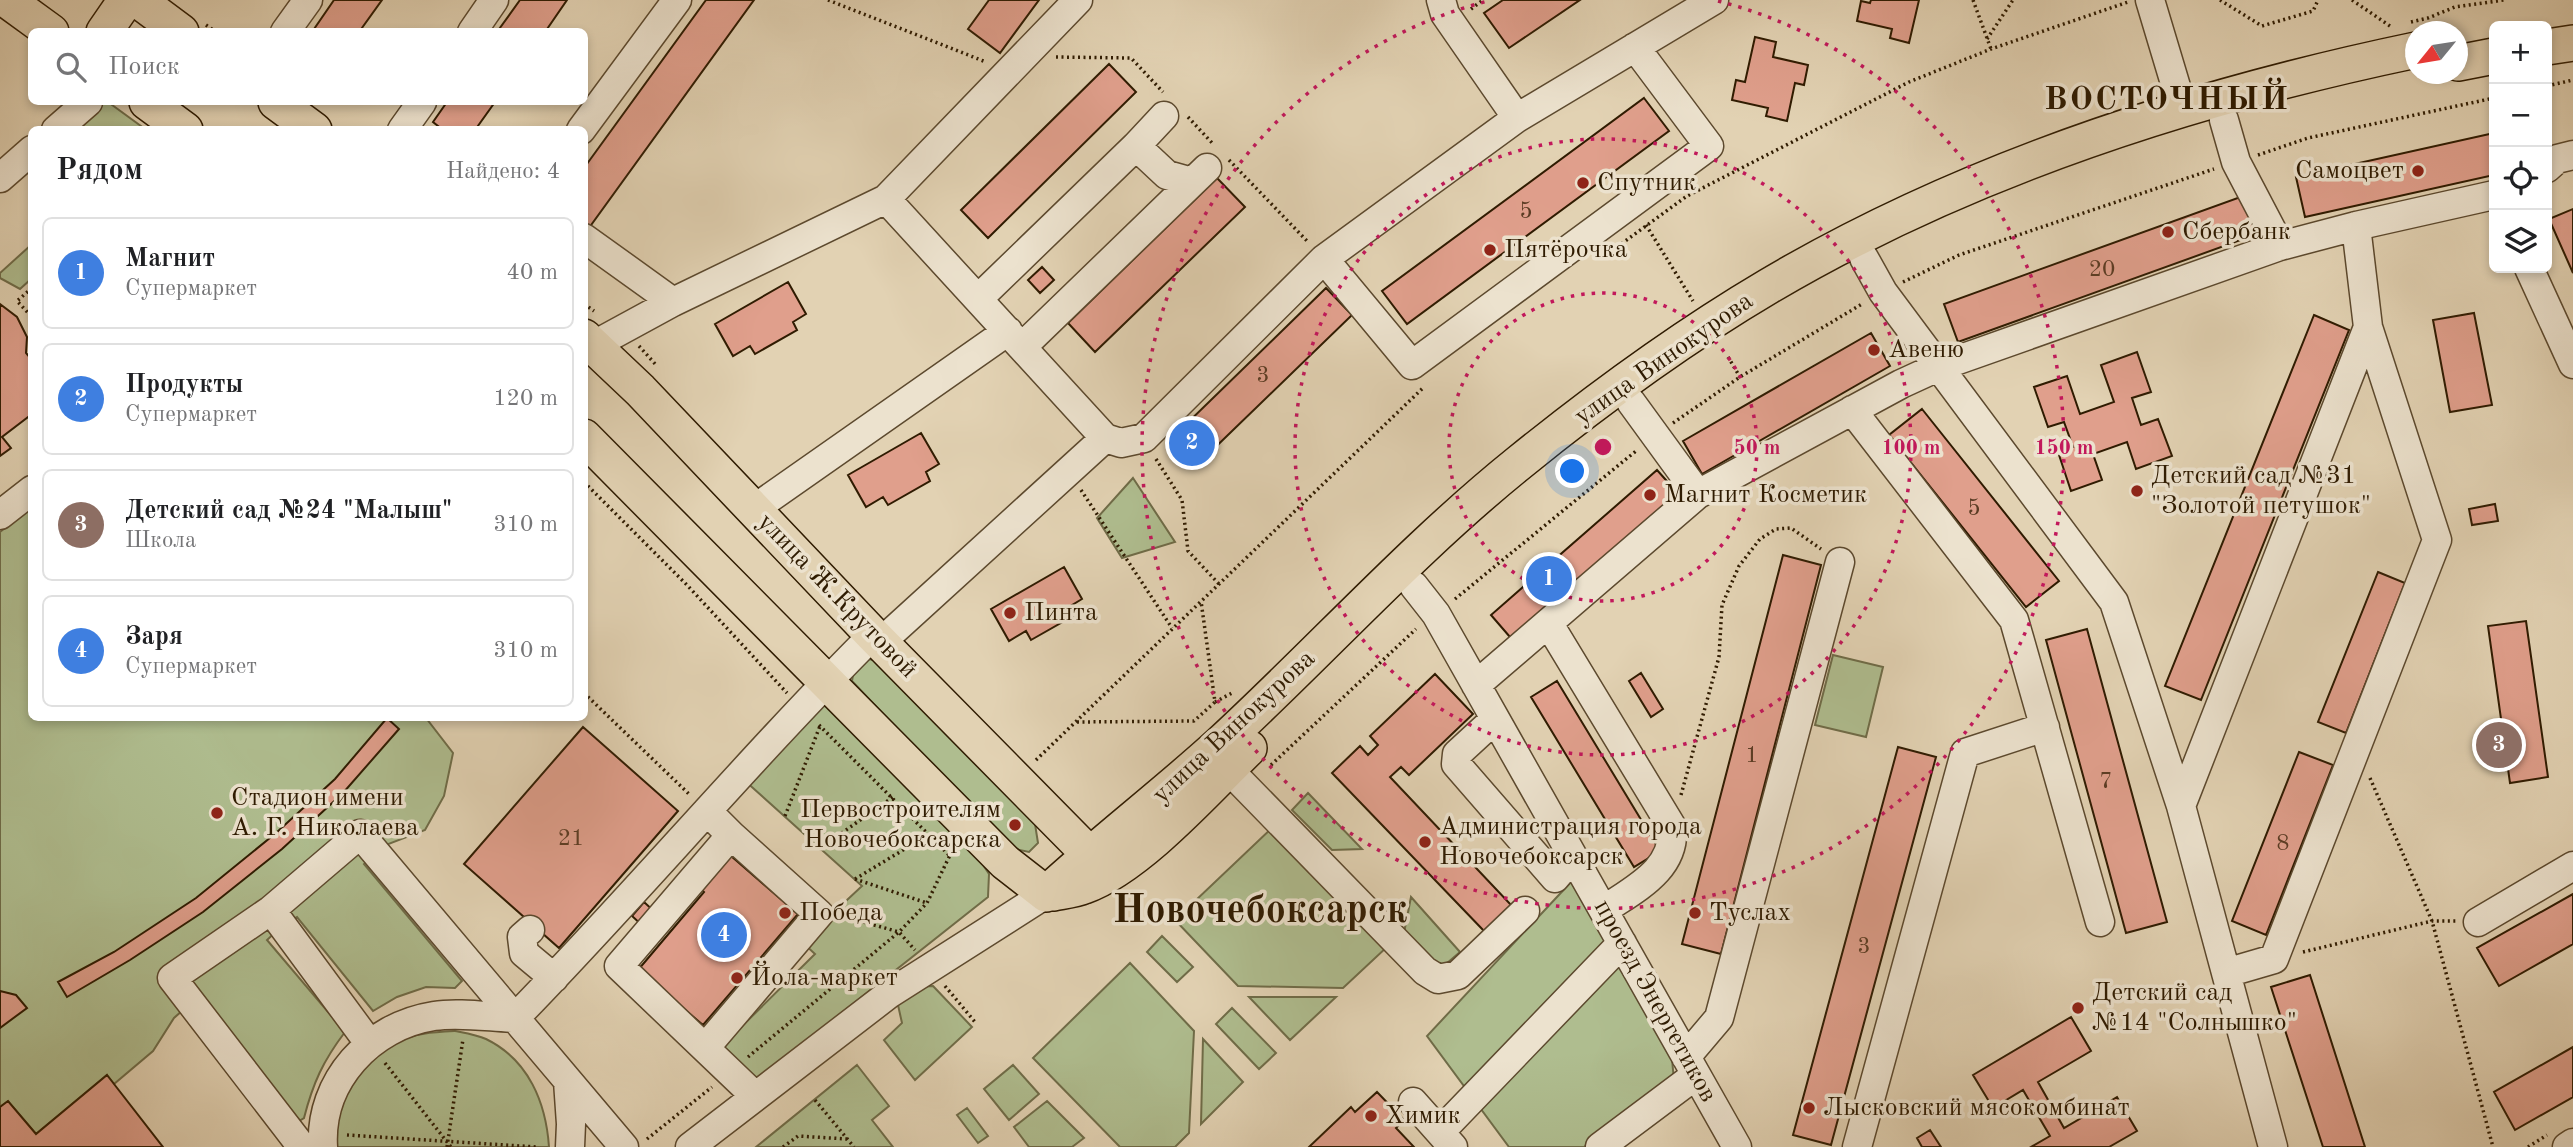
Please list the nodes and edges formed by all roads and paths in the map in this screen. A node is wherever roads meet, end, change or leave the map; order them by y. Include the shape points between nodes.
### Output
1 (7, 0) edge
2 (126, 0) edge
3 (138, 0) edge
4 (308, 0) edge
5 (494, 0) edge
6 (677, 0) edge
7 (828, 0) edge
8 (1078, 0) edge
9 (1441, 0) edge
10 (1714, 0) edge
11 (1973, 0) edge
12 (2013, 0) edge
13 (2133, 0) edge
14 (2150, 0) edge
15 (2220, 0) edge
16 (2318, 0) edge
17 (2352, 0) edge
18 (2504, 0) edge
19 (2573, 24) edge
20 (2552, 26) edge
21 (46, 28) edge
22 (107, 28) edge
23 (176, 28) edge
24 (288, 28) edge
25 (474, 28) edge
26 (2489, 36) edge
27 (1987, 39) junction
28 (2468, 39) edge
29 (2573, 43) edge
30 (2552, 46) edge
31 (1635, 47) junction
32 (1991, 49) junction
33 (2405, 53) edge
34 (2489, 57) edge
35 (1020, 60) junction
36 (2468, 61) edge
37 (2405, 74) edge
38 (2573, 80) edge
39 (2552, 85) edge
40 (2489, 99) edge
41 (84, 105) edge
42 (150, 105) edge
43 (280, 105) edge
44 (420, 105) edge
45 (1171, 107) junction
46 (1517, 118) junction
47 (2186, 120) junction
48 (2224, 120) junction
49 (60, 126) edge
50 (179, 126) edge
51 (309, 126) edge
52 (405, 126) edge
53 (584, 126) edge
54 (1136, 146) junction
55 (28, 154) edge
56 (2256, 155) dead end
57 (2573, 155) edge
58 (1211, 164) junction
59 (2552, 164) edge
60 (2217, 168) dead end
61 (0, 178) edge
62 (2489, 196) edge
63 (886, 199) junction
64 (1646, 225) junction
65 (2356, 226) junction
66 (588, 241) edge
67 (2280, 246) junction
68 (1859, 249) junction
69 (1613, 250) dead end
70 (1324, 259) junction
71 (2531, 273) edge
72 (1902, 282) dead end
73 (28, 292) edge
74 (979, 298) junction
75 (673, 303) junction
76 (1694, 303) dead end
77 (28, 312) edge
78 (2368, 327) junction
79 (1015, 339) junction
80 (589, 341) edge
81 (1728, 357) dead end
82 (2573, 364) edge
83 (1938, 367) junction
84 (1740, 377) dead end
85 (1424, 386) dead end
86 (1625, 393) junction
87 (1853, 410) junction
88 (1105, 438) junction
89 (1143, 438) junction
90 (588, 441) edge
91 (1068, 471) junction
92 (588, 486) edge
93 (28, 493) edge
94 (1698, 494) junction
95 (754, 509) junction
96 (0, 515) edge
97 (1840, 562) joint
98 (1406, 577) junction
99 (1219, 584) junction
100 (1201, 601) junction
101 (1423, 624) dead end
102 (1549, 624) junction
103 (1172, 628) junction
104 (876, 639) junction
105 (826, 683) junction
106 (1476, 685) junction
107 (588, 697) edge
108 (810, 717) junction
109 (1495, 719) junction
110 (1074, 722) junction
111 (2045, 727) junction
112 (2356, 747) junction
113 (1033, 763) dead end
114 (1238, 779) junction
115 (893, 797) junction
116 (2181, 806) junction
117 (707, 811) junction
118 (785, 816) dead end
119 (1672, 827) junction
120 (731, 835) junction
121 (928, 835) junction
122 (954, 846) dead end
123 (819, 849) dead end
124 (1089, 854) junction
125 (950, 856) junction
126 (1573, 857) junction
127 (2573, 866) edge
128 (1046, 894) junction
129 (927, 903) junction
130 (271, 910) junction
131 (1604, 910) junction
132 (1524, 911) dead end
133 (2432, 920) junction
134 (2099, 922) dead end
135 (2477, 922) joint
136 (530, 930) dead end
137 (590, 941) junction
138 (1622, 943) junction
139 (2274, 959) junction
140 (619, 966) junction
141 (2225, 973) junction
142 (554, 978) junction
143 (466, 1016) junction
144 (514, 1018) junction
145 (369, 1043) junction
146 (705, 1048) junction
147 (1691, 1066) junction
148 (730, 1072) junction
149 (568, 1081) junction
150 (755, 1096) junction
151 (815, 1100) dead end
152 (1413, 1102) dead end
153 (847, 1139) junction
154 (1446, 1139) edge
155 (316, 1142) edge
156 (2573, 1143) edge
157 (448, 1146) edge
158 (537, 1147) edge
159 (570, 1147) edge
160 (624, 1147) edge
161 (638, 1147) edge
162 (690, 1147) edge
163 (783, 1147) edge
164 (854, 1147) edge
165 (1600, 1147) edge
166 (1737, 1147) edge
167 (1857, 1147) edge
168 (2273, 1147) edge
169 (2493, 1147) edge
170 (2567, 1147) edge

1 - 21 main road
2 - 22 main road
3 - 23 main road
4 - 24 street
5 - 25 street
6 - 53 street
7 - 35 path via 989,63
8 - 35 street
9 - 46 street via 1445,14
10 - 31 street
11 - 27 path
12 - 27 path
13 - 32 path
14 - 47 street
15 - 16 path via 2262,26 2313,11
17 - 18 path via 2388,27 2455,7
19 - 20 main road
26 - 28 main road
27 - 32 path
29 - 30 main road
31 - 46 street
31 - 70 street via 1709,146 1412,365
32 - 64 path via 1884,94 1686,196
33 - 47 main road, улица Винокурова via 2294,78
34 - 36 main road
35 - 45 path via 1131,58
35 - 63 street
37 - 48 main road, улица Винокурова
38 - 39 path
40 - 56 path via 2308,138
41 - 49 street
42 - 50 main road
43 - 51 main road
44 - 52 street
45 - 54 street
45 - 58 path
46 - 70 street
47 - 48 main road, улица Винокурова
47 - 68 main road, улица Винокурова via 2089,140 2007,171 1941,198
48 - 67 street via 2236,162
54 - 58 street via 1167,175
54 - 74 street
55 - 61 street
57 - 59 street
58 - 70 path
58 - 79 street
60 - 72 path via 1959,255
62 - 65 street
63 - 74 street
63 - 75 street
64 - 69 path
64 - 76 path
65 - 67 street
65 - 78 street
66 - 75 street
67 - 83 street
68 - 83 street via 1883,292
68 - 86 main road, улица Винокурова via 1769,286
70 - 89 street
71 - 82 street
73 - 77 path via 18,301
74 - 79 street
75 - 80 street
78 - 112 street via 2437,540
78 - 116 street
79 - 88 street
79 - 95 street
80 - 95 main road, улица Ж.Крутовой
81 - 84 path
83 - 87 street
83 - 116 street via 2114,602
85 - 99 path
86 - 94 street
86 - 98 main road, улица Винокурова via 1519,463
87 - 94 street
87 - 111 street via 2014,620
88 - 89 street via 1121,443
88 - 91 street
89 - 99 path via 1182,500 1188,551
90 - 105 main road
91 - 103 path
91 - 104 street
92 - 108 path
93 - 96 street
94 - 102 street
95 - 104 main road, улица Ж.Крутовой
97 - 119 path via 1791,528 1776,529 1760,539 1739,566 1722,605 1719,657
97 - 147 street via 1719,1018
98 - 106 street, проезд Энергетиков via 1436,614
98 - 114 main road, улица Винокурова
98 - 124 main road, улица Винокурова via 1150,806
99 - 100 path
100 - 103 path
100 - 110 path via 1215,702 1194,721
101 - 114 path
102 - 106 street
102 - 119 street
103 - 110 path
104 - 105 street
104 - 124 main road, улица Ж.Крутовой
105 - 108 street
105 - 128 main road via 1005,862
106 - 109 street, проезд Энергетиков
107 - 117 path
108 - 115 path
108 - 117 street
108 - 118 path
109 - 126 street, проезд Энергетиков
109 - 126 street via 1457,754 1456,764 1555,877
110 - 113 path
111 - 134 street
111 - 167 street via 1965,753
112 - 133 path
112 - 139 street
114 - 128 main road, улица Винокурова via 1114,871 1084,886
114 - 132 street via 1425,971 1438,979 1458,975
115 - 121 path
115 - 123 path
116 - 141 street
117 - 120 street
117 - 137 street
119 - 131 street via 1673,839 1662,867
120 - 140 street
120 - 146 street via 819,914
121 - 125 path
121 - 129 path via 855,879
122 - 125 path
124 - 128 main road, улица Винокурова
125 - 129 path
126 - 131 street, проезд Энергетиков
127 - 135 street
128 - 150 street, улица Винокурова via 890,994
129 - 148 path via 900,932
130 - 144 street via 360,834
130 - 145 street
130 - 155 street via 172,978
131 - 138 street, проезд Энергетиков
133 - 135 path
133 - 139 path
133 - 169 path
136 - 142 street via 522,937 524,953
137 - 140 street
137 - 142 street
138 - 147 street, проезд Энергетиков
138 - 154 street
139 - 141 street
140 - 146 street
141 - 168 street
142 - 144 street
143 - 144 street
143 - 145 street via 412,1020
143 - 157 path
144 - 149 street
145 - 155 street via 339,1078
145 - 157 path
146 - 148 street
147 - 165 street
147 - 166 street, проезд Энергетиков
148 - 150 street
148 - 161 path
149 - 159 street
149 - 160 street
150 - 162 street, улица Винокурова
151 - 153 path
152 - 154 street
153 - 163 path via 798,1136
153 - 164 path
155 - 157 path
156 - 170 street
157 - 158 path

